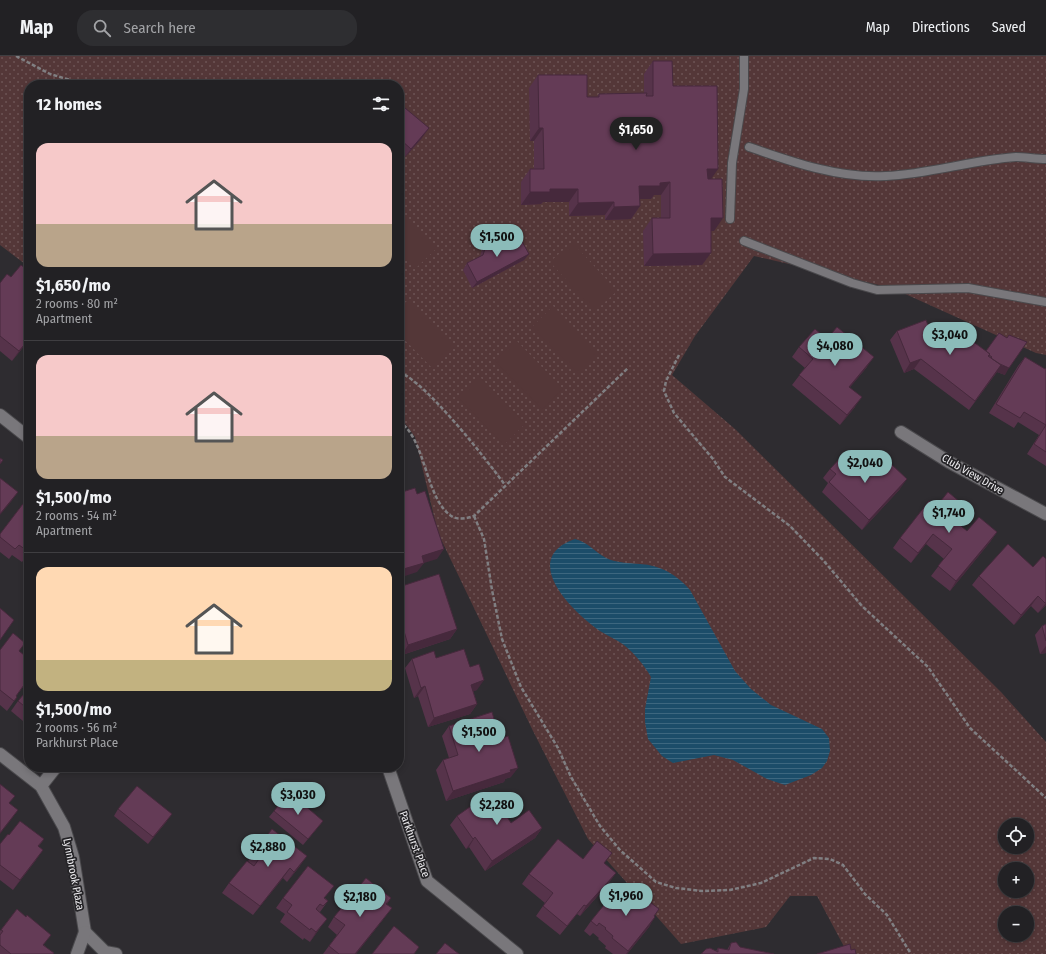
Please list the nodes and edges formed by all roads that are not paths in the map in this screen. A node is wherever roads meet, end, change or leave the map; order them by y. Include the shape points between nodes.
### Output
1 (744, 56) edge
2 (750, 147) dead end
3 (1046, 159) edge
4 (730, 219) dead end
5 (744, 241) dead end
6 (1046, 302) edge
7 (0, 415) edge
8 (901, 432) dead end
9 (24, 434) edge
10 (1046, 514) edge
11 (0, 754) edge
12 (52, 772) edge
13 (390, 772) edge
14 (41, 786) junction
15 (85, 932) junction
16 (77, 954) edge
17 (116, 954) edge
18 (517, 954) edge

1 - 4 lane via 744,89 732,163
2 - 3 lane via 782,159 842,174 884,176 928,172 1017,157
5 - 6 lane via 852,284 878,290 968,288
7 - 9 street
8 - 10 street, Club View Drive via 949,462
11 - 14 street, Lynnbrook Plaza
12 - 14 street
13 - 18 street, Parkhurst Place via 427,881
14 - 15 street, Lynnbrook Plaza via 64,827 73,857
15 - 16 street
15 - 17 street via 106,952

